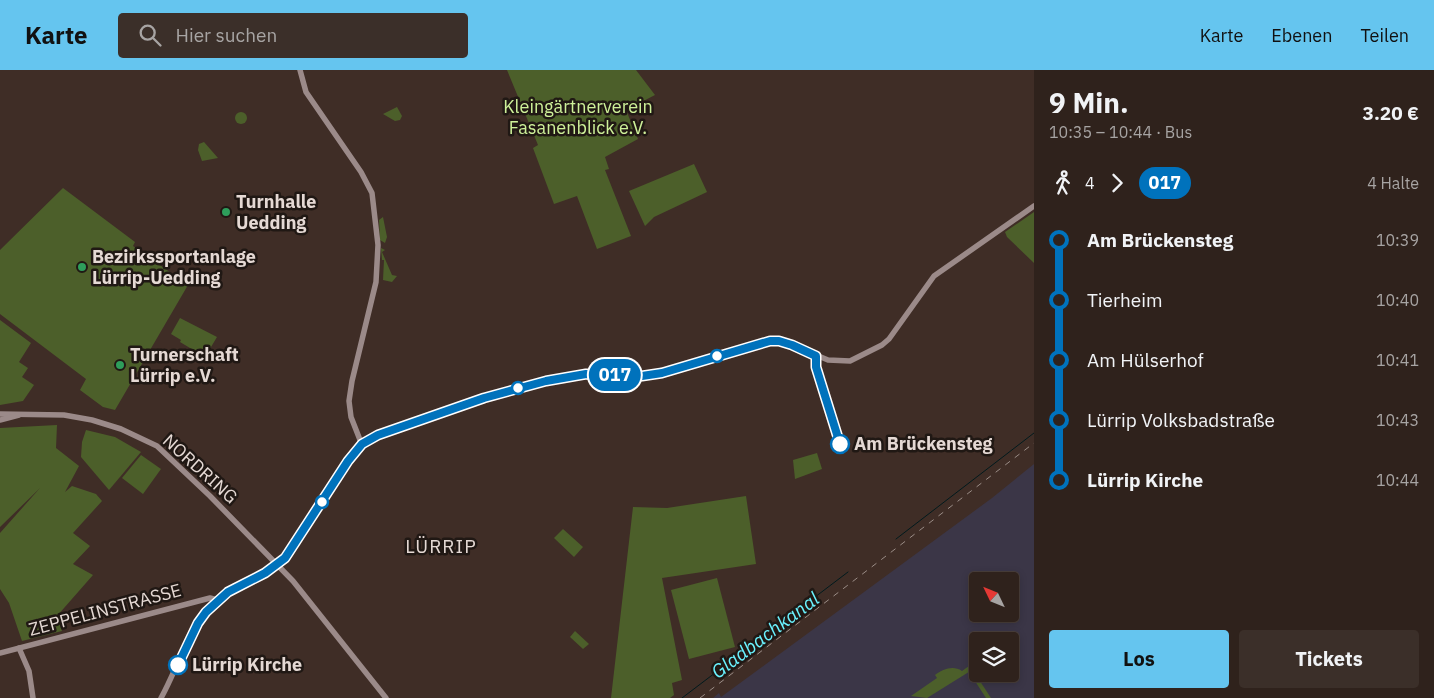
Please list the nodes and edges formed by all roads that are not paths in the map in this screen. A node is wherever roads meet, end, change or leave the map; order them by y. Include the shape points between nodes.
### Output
1 (300, 70) edge
2 (1034, 206) edge
3 (26, 413) junction
4 (0, 414) edge
5 (0, 420) edge
6 (362, 444) junction
7 (278, 565) junction
8 (218, 600) junction
9 (18, 648) junction
10 (0, 653) edge
11 (33, 698) edge
12 (161, 698) edge
13 (386, 698) edge

1 - 6 street via 306,92 372,193 378,245 376,282 349,401 351,417
2 - 6 street via 934,276 889,339 850,361 828,360 779,341 762,342 662,373 642,376 586,374 531,384 389,430
3 - 4 street, NORDRING
3 - 5 street, NORDRING
3 - 7 street, NORDRING via 92,420 157,446
6 - 7 street via 288,555
7 - 8 street
7 - 13 street, NORDRING
8 - 9 street, ZEPPELINSTRASSE via 210,598
8 - 12 street via 198,623
9 - 10 street, ZEPPELINSTRASSE
9 - 11 street via 28,671

